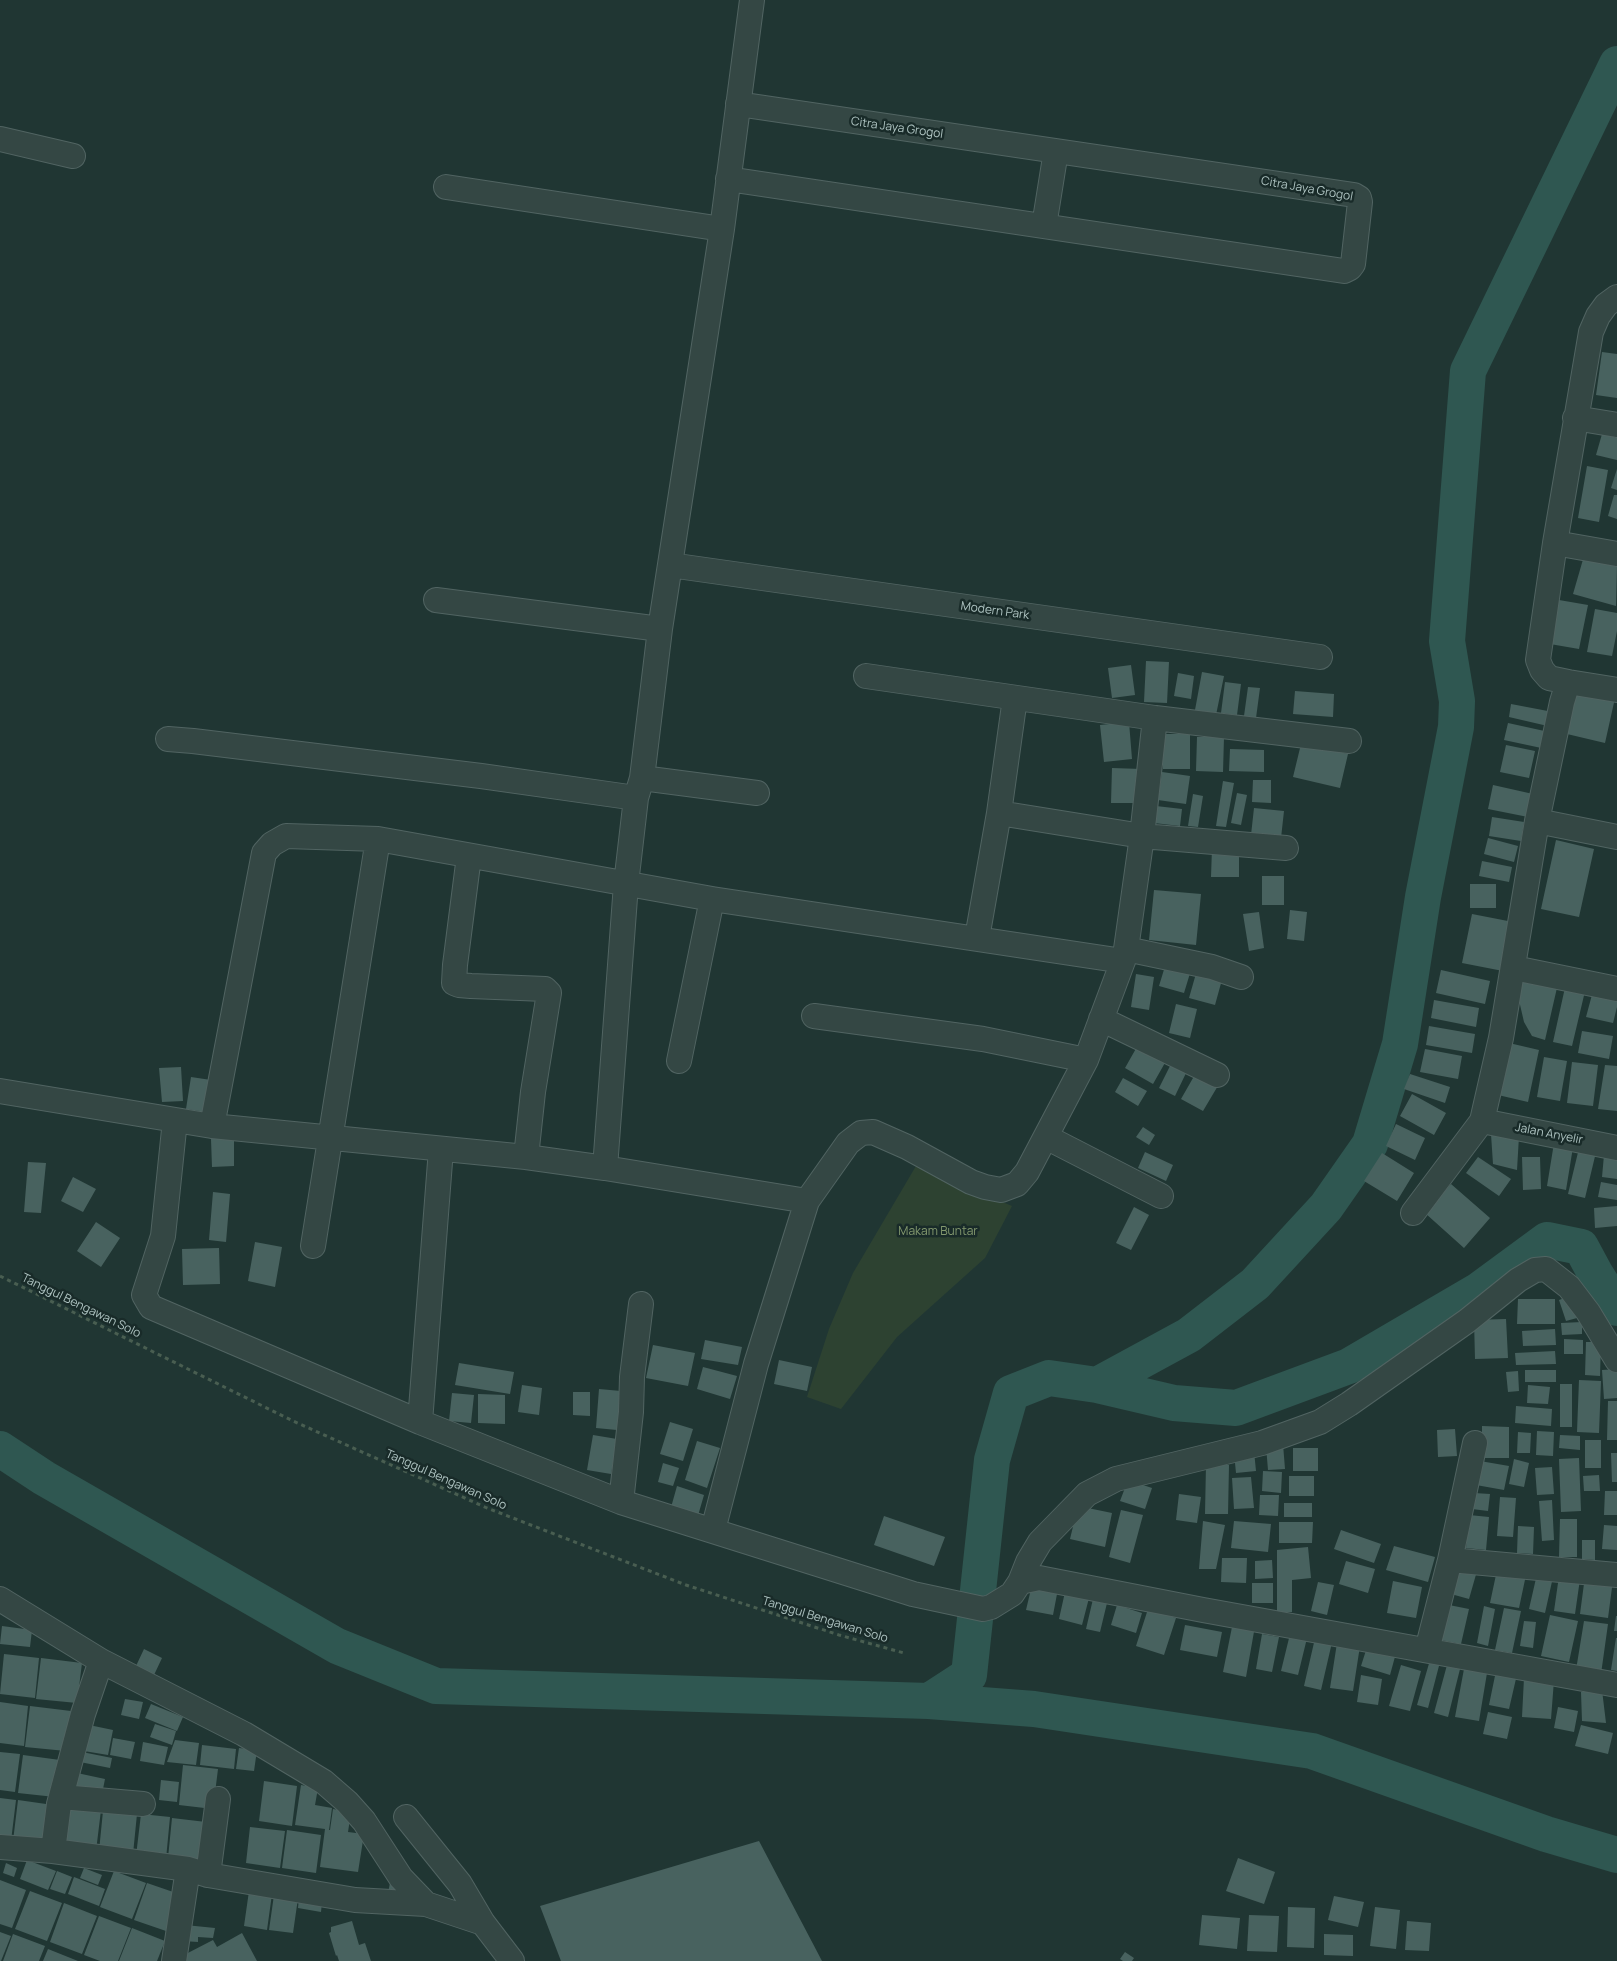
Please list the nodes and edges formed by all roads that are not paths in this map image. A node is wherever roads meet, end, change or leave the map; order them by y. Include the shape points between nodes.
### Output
1 (752, 0) edge
2 (738, 104) junction
3 (0, 139) edge
4 (1056, 151) junction
5 (73, 156) dead end
6 (728, 179) junction
7 (446, 187) dead end
8 (1044, 226) junction
9 (722, 229) junction
10 (1617, 297) edge
11 (1576, 418) junction
12 (1617, 425) edge
13 (1555, 543) junction
14 (1617, 554) edge
15 (670, 565) junction
16 (436, 600) dead end
17 (660, 629) junction
18 (1320, 657) dead end
19 (866, 676) dead end
20 (1568, 682) junction
21 (1617, 690) edge
22 (1015, 698) junction
23 (1155, 718) junction
24 (168, 739) dead end
25 (1349, 741) dead end
26 (639, 788) junction
27 (756, 794) dead end
28 (999, 813) junction
29 (1537, 821) junction
30 (1142, 836) junction
31 (1617, 837) edge
32 (378, 839) junction
33 (1286, 848) dead end
34 (468, 856) junction
35 (626, 884) junction
36 (712, 898) junction
37 (977, 938) junction
38 (1124, 955) junction
39 (1514, 968) junction
40 (1241, 977) dead end
41 (1617, 989) edge
42 (814, 1016) dead end
43 (1101, 1019) junction
44 (679, 1060) dead end
45 (1086, 1060) junction
46 (1217, 1075) dead end
47 (0, 1091) edge
48 (175, 1120) junction
49 (1482, 1121) junction
50 (212, 1126) junction
51 (330, 1137) junction
52 (1046, 1137) junction
53 (1617, 1148) edge
54 (441, 1149) junction
55 (526, 1158) junction
56 (605, 1168) junction
57 (1161, 1196) dead end
58 (807, 1201) junction
59 (1413, 1213) dead end
60 (314, 1246) dead end
61 (640, 1304) dead end
62 (1617, 1360) edge
63 (420, 1422) junction
64 (1476, 1443) dead end
65 (621, 1502) junction
66 (713, 1530) junction
67 (1450, 1560) junction
68 (1617, 1575) edge
69 (1020, 1582) junction
70 (1, 1607) edge
71 (1427, 1650) junction
72 (101, 1661) junction
73 (1617, 1686) edge
74 (61, 1797) junction
75 (218, 1799) dead end
76 (143, 1804) dead end
77 (406, 1817) dead end
78 (0, 1847) edge
79 (53, 1851) junction
80 (198, 1872) junction
81 (426, 1904) junction
82 (483, 1923) junction
83 (174, 1961) edge
84 (512, 1961) edge

1 - 2 street
2 - 4 street, Citra Jaya Grogol
2 - 6 street
3 - 5 street
4 - 8 street
4 - 8 street, Citra Jaya Grogol via 1354,195 1360,202 1353,264 1344,271
6 - 8 street, Citra Jaya Grogol
6 - 9 street
7 - 9 street
9 - 15 street
10 - 11 street via 1598,316 1592,332
11 - 12 street
11 - 13 street
13 - 14 street
13 - 20 street via 1538,660 1549,678
15 - 17 street
15 - 18 street, Modern Park
16 - 17 street
17 - 26 street
19 - 22 street
20 - 21 street
20 - 29 street
22 - 23 street
22 - 28 street
23 - 25 street
23 - 30 street
24 - 26 street via 481,776
26 - 27 street
26 - 35 street
28 - 30 street
28 - 37 street
29 - 31 street
29 - 39 street
30 - 33 street
30 - 38 street
32 - 34 street
32 - 50 street via 286,836 264,853
32 - 51 street
34 - 35 street
34 - 55 street via 454,983 546,989 549,993
35 - 36 street
35 - 56 street
36 - 37 street
36 - 44 street
37 - 38 street
38 - 40 street via 1212,968
38 - 43 street
39 - 41 street
39 - 49 street
42 - 45 street via 983,1039
43 - 45 street
43 - 46 street
45 - 52 street
47 - 48 street
48 - 50 street
48 - 63 street via 163,1236 144,1295 146,1301 151,1307
49 - 53 street, Jalan Anyelir
49 - 59 street
50 - 51 street
51 - 54 street
51 - 60 street
52 - 57 street
52 - 58 street via 1017,1184 1001,1190 971,1182 873,1132 861,1133 848,1143
54 - 55 street
54 - 63 street
55 - 56 street
56 - 58 street
58 - 66 street via 756,1364
61 - 65 street
62 - 69 street via 1569,1287 1546,1269 1535,1270 1320,1422 1262,1444 1116,1479 1087,1494 1040,1542
63 - 65 street
64 - 67 street
65 - 66 street
66 - 69 street via 913,1594 983,1609 1012,1594
67 - 68 street
67 - 71 street
69 - 71 street via 1039,1578
70 - 72 street
71 - 73 street
72 - 74 street
72 - 81 street via 244,1734 324,1782 364,1821 401,1878
74 - 76 street
74 - 79 street
75 - 80 street
77 - 82 street via 460,1884
78 - 79 street
79 - 80 street
80 - 81 street via 356,1900
80 - 83 street
81 - 82 street
82 - 84 street

